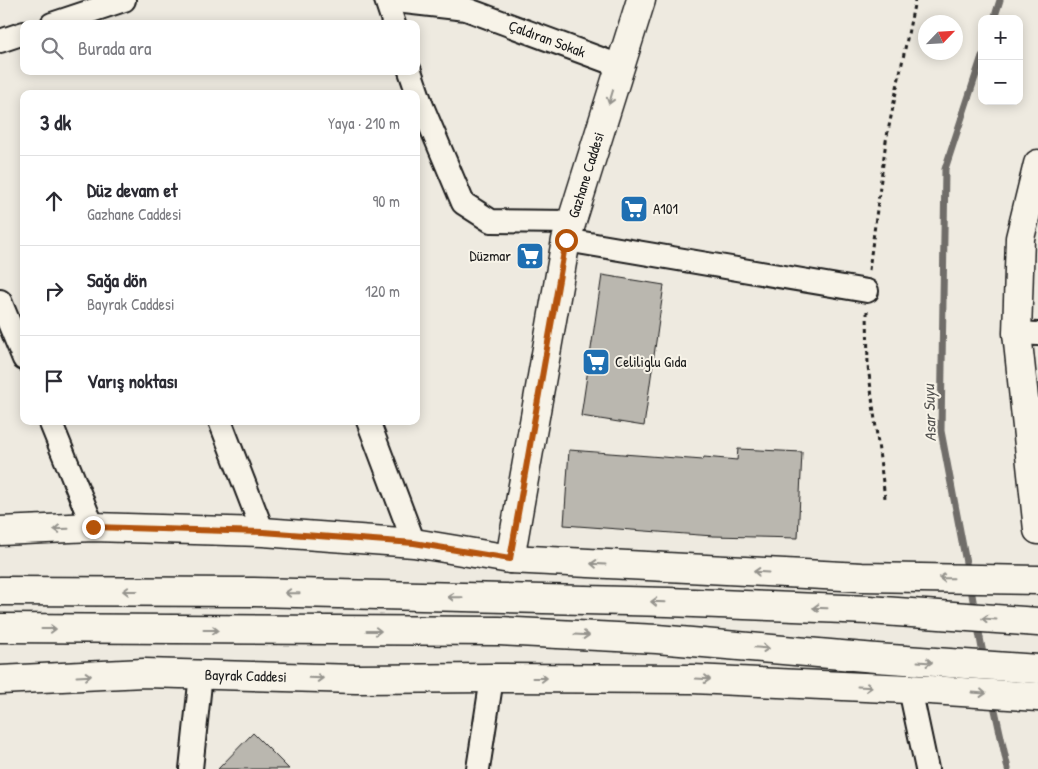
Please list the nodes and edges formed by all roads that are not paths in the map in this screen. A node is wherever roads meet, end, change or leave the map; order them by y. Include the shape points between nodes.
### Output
1 (124, 0) edge
2 (386, 0) edge
3 (640, 0) edge
4 (466, 4) edge
5 (63, 14) edge
6 (393, 20) edge
7 (20, 34) edge
8 (0, 41) edge
9 (620, 66) junction
10 (411, 75) edge
11 (415, 90) edge
12 (420, 109) edge
13 (1038, 164) edge
14 (569, 231) junction
15 (867, 291) road end
16 (0, 301) edge
17 (1028, 333) edge
18 (20, 349) edge
19 (52, 425) edge
20 (222, 425) edge
21 (370, 425) edge
22 (93, 527) junction
23 (1038, 530) edge
24 (0, 531) edge
25 (263, 532) junction
26 (414, 543) junction
27 (510, 559) junction
28 (1025, 580) edge
29 (0, 591) edge
30 (1038, 622) edge
31 (0, 628) edge
32 (1038, 669) edge
33 (200, 674) junction
34 (492, 678) junction
35 (0, 680) edge
36 (920, 689) junction
37 (1038, 698) edge
38 (191, 769) edge
39 (478, 769) edge
40 (927, 769) edge

1 - 5 street
2 - 4 street, Çaldıran Sokak
2 - 6 street, Çaldıran Sokak
3 - 9 main road, Gazhane Caddesi
4 - 9 street, Çaldıran Sokak
7 - 8 street
9 -> 14 main road, Gazhane Caddesi
10 - 11 street
12 - 14 street via 463,203 491,221
13 - 17 main road via 1020,238
14 - 15 street
14 - 27 main road, Gazhane Caddesi
16 - 18 street
17 - 23 main road
19 - 22 street
20 - 25 street
21 - 26 street
22 -> 24 main road
22 - 25 main road
25 - 26 main road
26 - 27 main road
28 -> 27 main road via 862,577
30 -> 29 main road via 869,610 668,602 254,592
31 -> 32 main road via 499,631 657,639
33 -> 34 main road, Bayrak Caddesi via 356,679
35 -> 33 main road, Bayrak Caddesi via 144,673
33 - 38 street
34 -> 36 main road, Bayrak Caddesi via 693,679
34 - 39 street
36 -> 37 main road, Bayrak Caddesi
36 - 40 street

